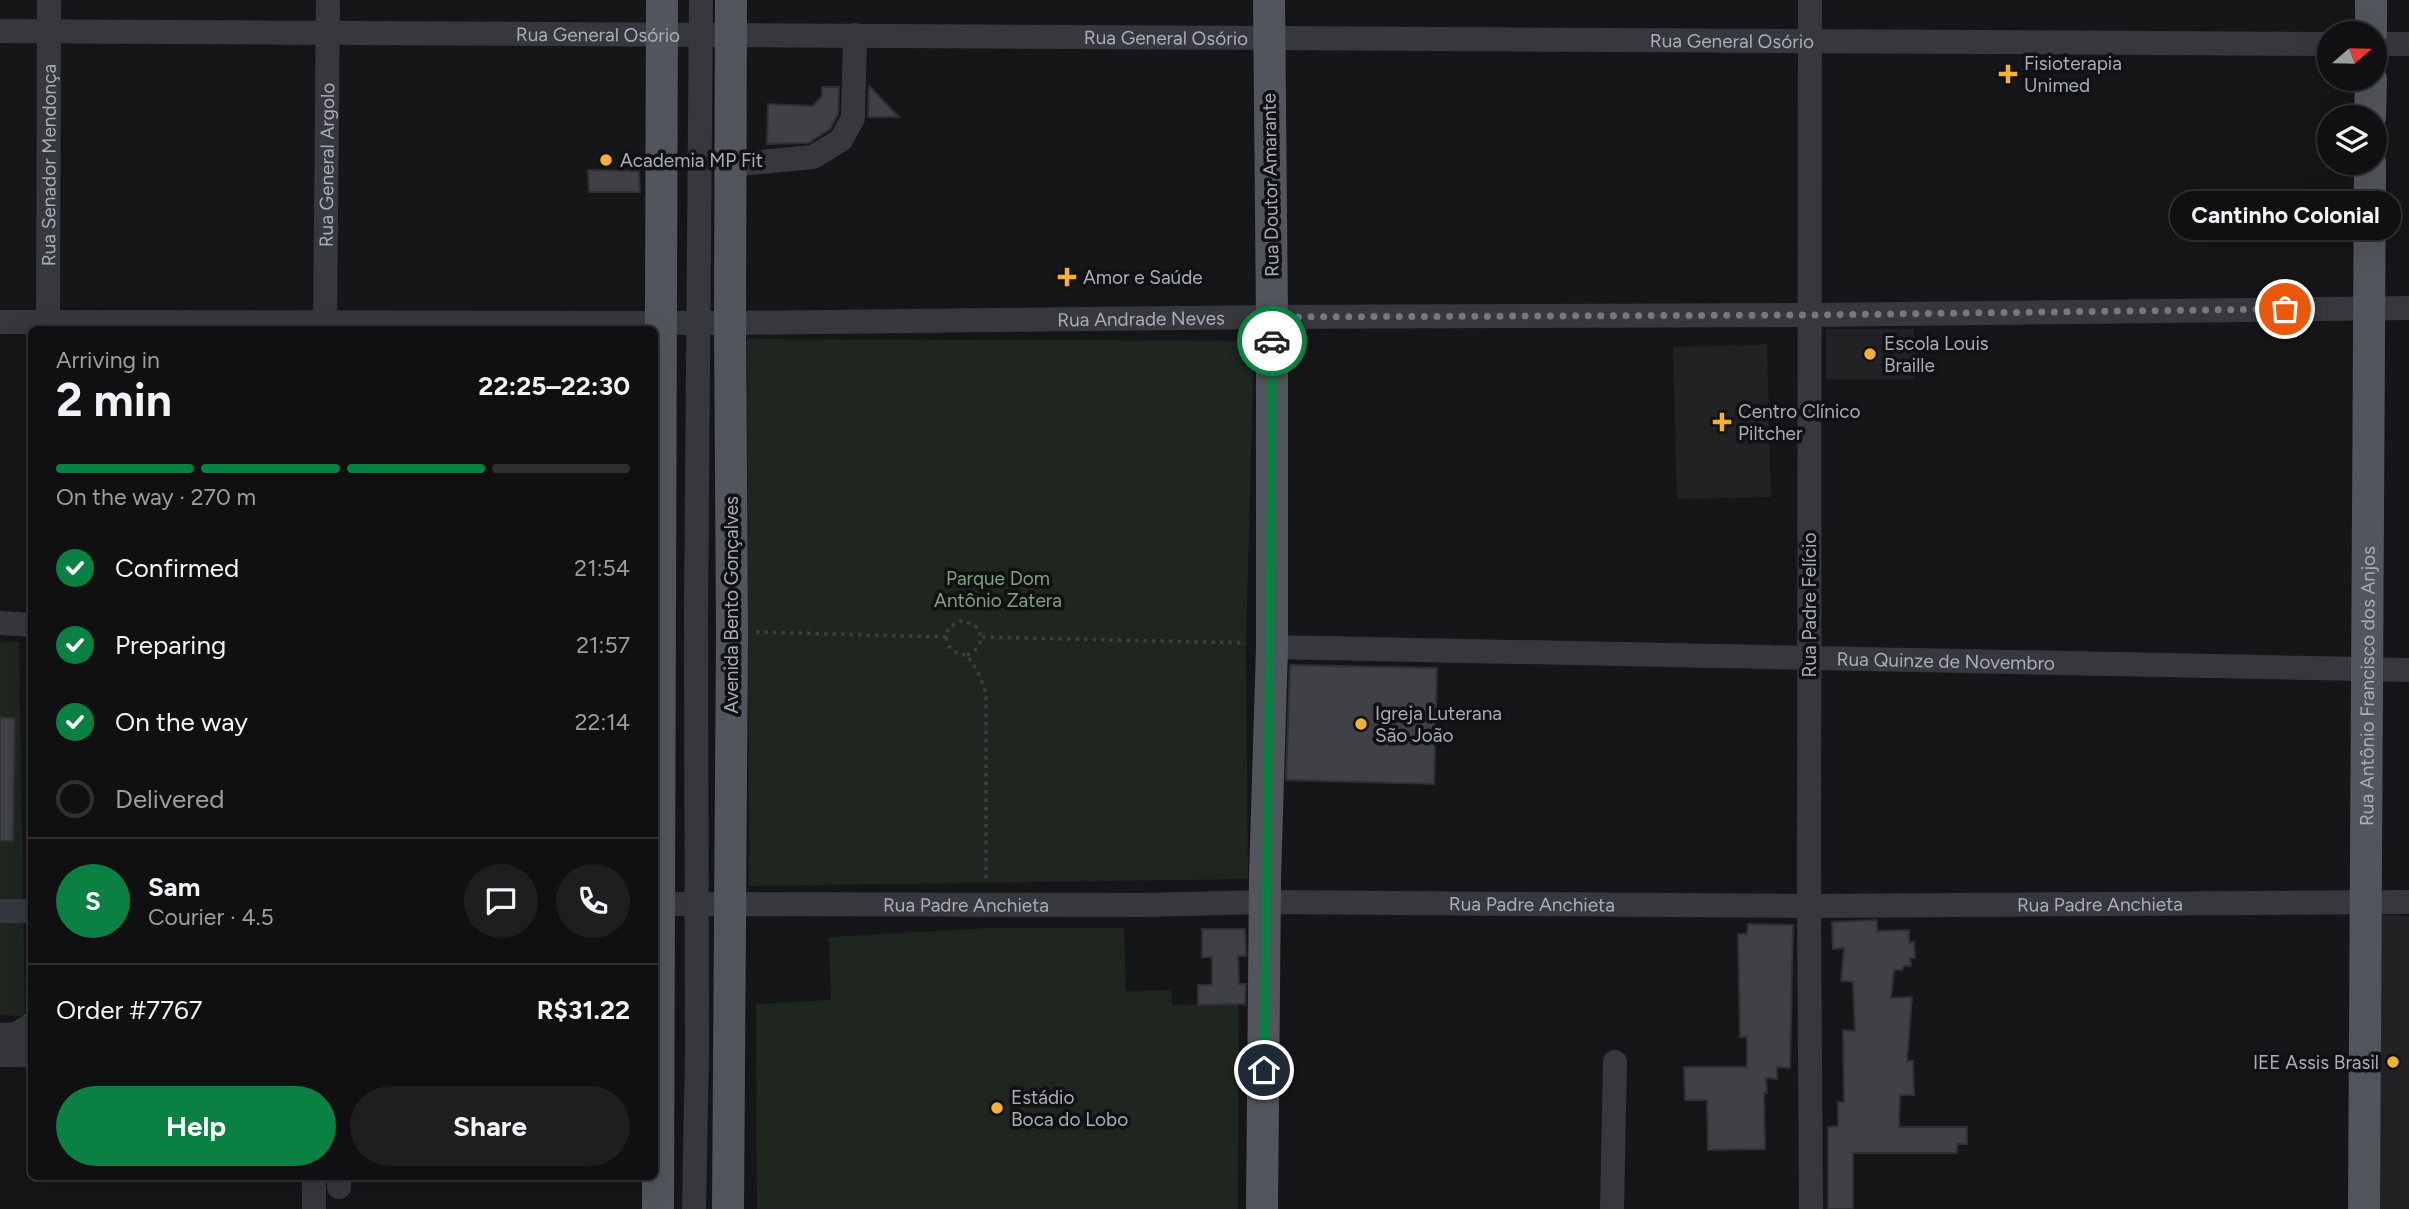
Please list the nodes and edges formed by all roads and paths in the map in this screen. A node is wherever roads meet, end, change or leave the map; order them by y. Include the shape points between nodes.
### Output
1 (49, 0) edge
2 (328, 0) edge
3 (662, 0) edge
4 (701, 0) edge
5 (731, 0) edge
6 (1269, 0) edge
7 (1811, 0) edge
8 (2371, 0) edge
9 (2371, 21) edge
10 (0, 31) edge
11 (49, 31) junction
12 (328, 34) junction
13 (661, 34) junction
14 (716, 34) junction
15 (855, 35) junction
16 (1269, 38) junction
17 (1810, 40) junction
18 (2317, 44) edge
19 (2387, 44) edge
20 (2409, 44) edge
21 (730, 164) junction
22 (2370, 175) edge
23 (2368, 308) junction
24 (2409, 308) edge
25 (1810, 315) junction
26 (1272, 317) junction
27 (662, 321) junction
28 (0, 322) edge
29 (698, 323) junction
30 (730, 323) junction
31 (48, 325) edge
32 (325, 326) edge
33 (658, 571) edge
34 (0, 623) edge
35 (28, 625) edge
36 (741, 632) junction
37 (658, 634) edge
38 (695, 635) junction
39 (946, 636) junction
40 (981, 637) junction
41 (1259, 645) junction
42 (967, 655) junction
43 (1809, 659) junction
44 (2367, 669) junction
45 (2409, 670) edge
46 (986, 883) dead end
47 (1265, 902) junction
48 (2409, 902) edge
49 (2366, 903) junction
50 (658, 904) edge
51 (696, 904) junction
52 (730, 904) junction
53 (1809, 906) junction
54 (28, 1027) edge
55 (0, 1035) edge
56 (730, 1051) junction
57 (696, 1052) junction
58 (0, 1055) edge
59 (28, 1055) edge
60 (658, 1055) edge
61 (1615, 1062) dead end
62 (314, 1180) edge
63 (657, 1180) edge
64 (314, 1209) edge
65 (657, 1209) edge
66 (694, 1209) edge
67 (728, 1209) edge
68 (1262, 1209) edge
69 (1612, 1209) edge
70 (1811, 1209) edge
71 (2364, 1209) edge

1 - 11 street, Rua Senador Mendonça
2 - 12 street, Rua General Argolo
3 - 13 main road
4 - 14 street
5 - 14 main road, Avenida Bento Gonçalves
6 - 16 main road, Rua Doutor Amarante
7 - 17 street, Rua Padre Felício
8 - 9 main road
10 - 11 street, Rua General Osório
11 - 12 street, Rua General Osório
11 - 31 street, Rua Senador Mendonça
12 - 13 street, Rua General Osório
12 - 32 street, Rua General Argolo
13 - 14 street, Rua General Osório
13 - 27 main road
14 - 15 street, Rua General Osório
14 - 21 main road, Avenida Bento Gonçalves
14 - 29 street
15 - 16 street, Rua General Osório
15 - 21 street via 853,118 841,140 813,157
16 - 17 street, Rua General Osório
16 - 26 main road, Rua Doutor Amarante
17 - 18 street, Rua General Osório
17 - 25 street, Rua Padre Felício
19 - 20 street
21 - 30 main road, Avenida Bento Gonçalves
22 - 23 main road, Rua Antônio Francisco dos Anjos
23 - 24 street, Rua Andrade Neves
23 - 25 street, Rua Andrade Neves
23 - 44 main road, Rua Antônio Francisco dos Anjos
25 - 26 street, Rua Andrade Neves
25 - 43 street, Rua Padre Felício
26 - 30 street, Rua Andrade Neves
26 - 41 main road, Rua Doutor Amarante
27 - 29 street, Rua Andrade Neves
27 - 32 street, Rua Andrade Neves
27 - 33 main road
28 - 31 street, Rua Andrade Neves
29 - 30 street, Rua Andrade Neves
29 - 38 street
30 - 36 main road, Avenida Bento Gonçalves
31 - 32 street, Rua Andrade Neves
34 - 35 street
36 - 38 street
36 - 39 path
36 - 52 main road, Avenida Bento Gonçalves
37 - 38 street
38 - 51 street
39 - 40 path via 953,624 963,620 977,627
39 - 42 path via 950,649
40 - 41 path
40 - 42 path via 977,649
41 - 43 street, Rua Quinze de Novembro
41 - 47 main road, Rua Doutor Amarante
42 - 46 path via 986,693
43 - 44 street, Rua Quinze de Novembro
43 - 53 street, Rua Padre Felício
44 - 45 street, Rua Quinze de Novembro
44 - 49 main road, Rua Antônio Francisco dos Anjos
47 - 52 street, Rua Padre Anchieta
47 - 53 street, Rua Padre Anchieta
47 - 68 main road, Rua Doutor Amarante
48 - 49 street, Rua Padre Anchieta
49 - 53 street, Rua Padre Anchieta
49 - 71 main road, Rua Antônio Francisco dos Anjos
50 - 51 street, Rua Padre Anchieta
51 - 52 street, Rua Padre Anchieta
51 - 57 street
52 - 56 main road, Avenida Bento Gonçalves
53 - 70 street, Rua Padre Felício
54 - 55 street via 17,1034
56 - 57 street
56 - 67 main road, Avenida Bento Gonçalves
57 - 60 street
57 - 66 street
58 - 59 street
61 - 69 street
62 - 64 street
63 - 65 main road

